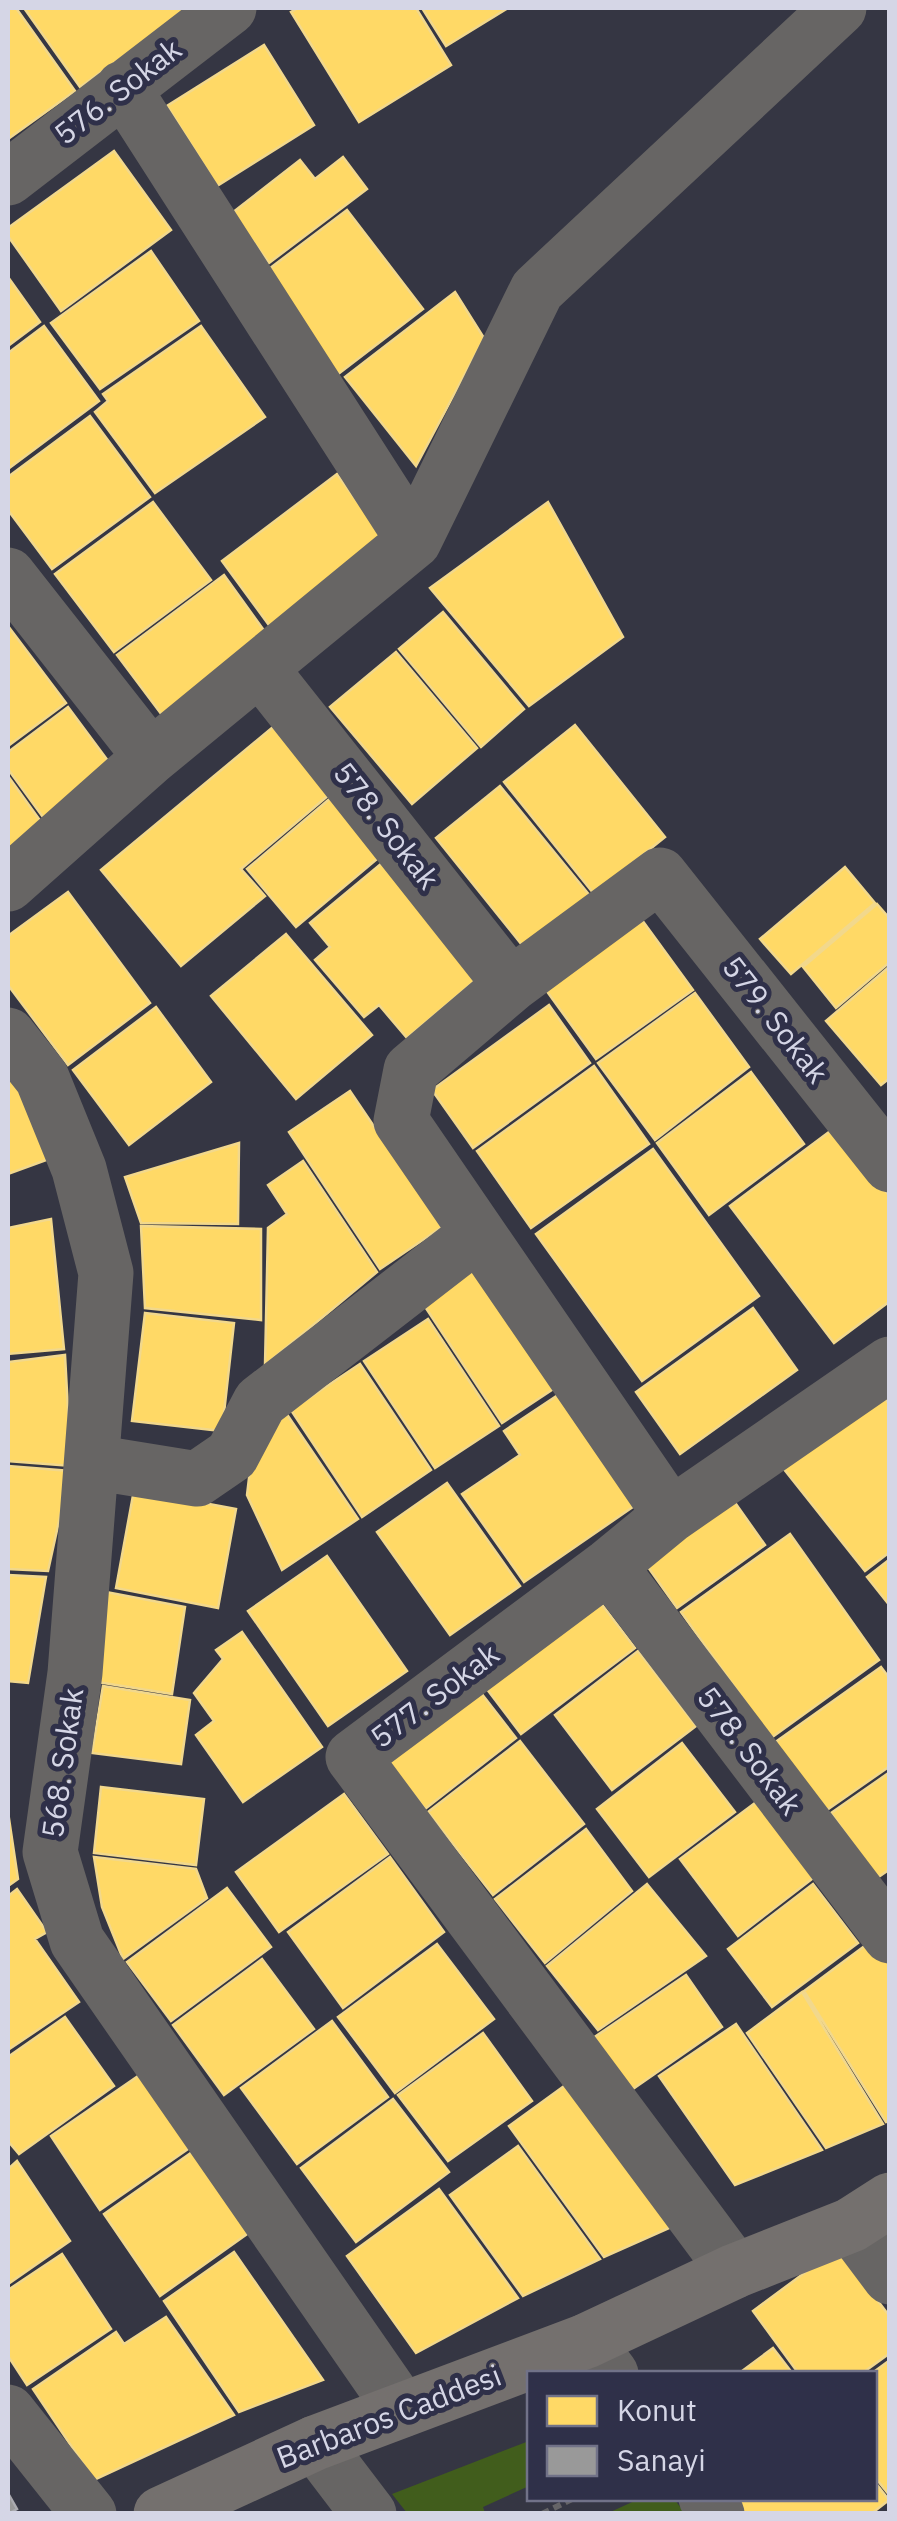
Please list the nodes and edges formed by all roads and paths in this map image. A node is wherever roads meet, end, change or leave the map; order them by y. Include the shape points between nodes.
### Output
1 (229, 8) edge
2 (839, 8) edge
3 (123, 88) junction
4 (8, 178) edge
5 (414, 542) junction
6 (8, 575) edge
7 (260, 668) junction
8 (151, 757) junction
9 (8, 884) edge
10 (512, 984) junction
11 (8, 1035) edge
12 (890, 1165) edge
13 (476, 1235) junction
14 (889, 1366) edge
15 (92, 1462) junction
16 (671, 1514) junction
17 (608, 1566) junction
18 (890, 1936) edge
19 (870, 2213) edge
20 (735, 2271) junction
21 (890, 2277) edge
22 (599, 2357) edge
23 (547, 2371) edge
24 (527, 2376) edge
25 (402, 2410) junction
26 (8, 2412) edge
27 (315, 2443) junction
28 (568, 2501) edge
29 (89, 2514) edge
30 (161, 2514) edge
31 (370, 2514) edge
32 (542, 2514) edge

1 - 3 street, 576. Sokak
2 - 5 street via 537,290
3 - 4 street, 576. Sokak
3 - 5 street
5 - 7 street
6 - 8 street
7 - 8 street
7 - 10 street, 578. Sokak
8 - 9 street
10 - 12 street, 579. Sokak via 660,876
10 - 13 street via 411,1070 401,1121
11 - 15 street, 568. Sokak via 42,1078 79,1169 106,1274
13 - 15 street via 260,1402 232,1455 198,1479
13 - 16 street
14 - 16 street, 577. Sokak
15 - 25 street, 568. Sokak via 75,1673 50,1852 77,1941
16 - 17 street, 577. Sokak
17 - 18 street, 578. Sokak
17 - 20 street, 577. Sokak via 353,1757
19 - 20 main road, Barbaros Caddesi
19 - 21 street
20 - 22 main road, Barbaros Caddesi
22 - 23 main road, Barbaros Caddesi
24 - 25 main road, Barbaros Caddesi
25 - 27 main road, Barbaros Caddesi
26 - 29 street
27 - 30 main road, Barbaros Caddesi
27 - 31 street
28 - 32 path

